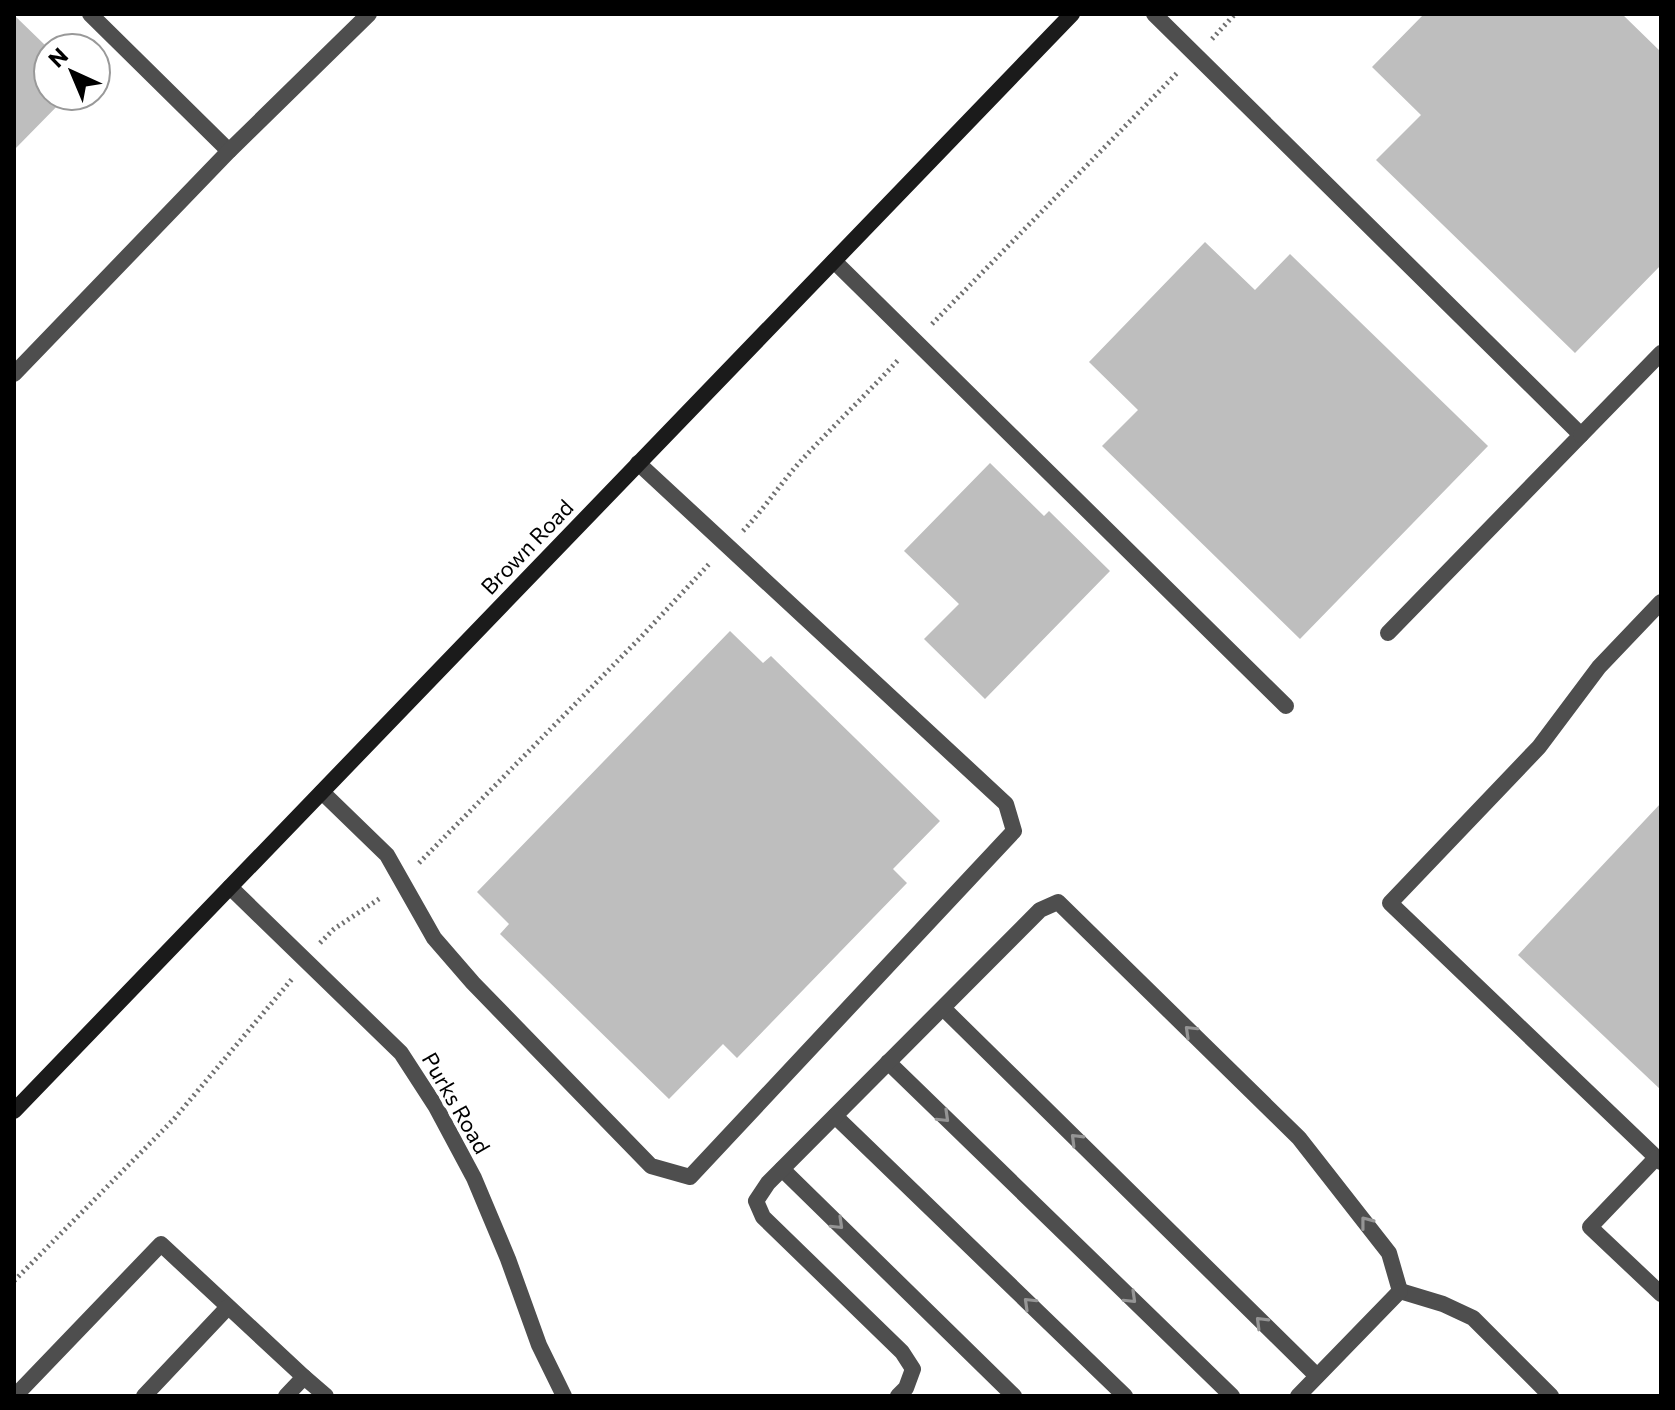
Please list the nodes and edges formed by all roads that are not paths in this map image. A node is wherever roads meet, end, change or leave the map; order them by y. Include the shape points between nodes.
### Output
1 (90, 14) edge
2 (369, 14) edge
3 (1072, 14) edge
4 (1154, 14) edge
5 (229, 151) junction
6 (834, 261) junction
7 (1661, 353) edge
8 (14, 374) edge
9 (1581, 435) junction
10 (638, 463) junction
11 (1661, 602) edge
12 (1388, 633) dead end
13 (1286, 706) dead end
14 (322, 792) junction
15 (230, 887) junction
16 (943, 1008) junction
17 (888, 1062) junction
18 (14, 1111) edge
19 (835, 1116) junction
20 (1659, 1160) edge
21 (782, 1169) junction
22 (1400, 1291) junction
23 (1661, 1294) edge
24 (228, 1307) junction
25 (1317, 1376) junction
26 (304, 1377) junction
27 (15, 1396) edge
28 (144, 1396) edge
29 (286, 1396) edge
30 (326, 1396) edge
31 (564, 1396) edge
32 (898, 1396) edge
33 (1014, 1396) edge
34 (1125, 1396) edge
35 (1232, 1396) edge
36 (1298, 1396) edge
37 (1551, 1396) edge

1 - 5 street
2 - 5 street
3 - 6 main road, Brown Road
4 - 9 street
5 - 8 street
6 - 10 main road, Brown Road
6 - 13 street
7 - 9 street
9 - 12 street
10 - 14 main road, Brown Road
10 - 14 street via 1006,804 1014,831 690,1177 651,1166 473,983 434,938 387,855
11 - 20 street via 1599,667 1539,747 1390,903
14 - 15 main road, Brown Road
15 - 18 main road, Brown Road
15 - 31 street, Purks Road via 401,1053 474,1178
16 - 17 street
22 -> 16 street via 1389,1253 1299,1138 1058,902 1040,910
25 -> 16 street
17 - 19 street
17 -> 35 street
19 - 21 street
34 -> 19 street
20 - 23 street via 1590,1227
21 - 32 street via 756,1201 763,1217 902,1352 913,1369
21 -> 33 street
22 - 25 street
22 - 37 street via 1473,1318
24 - 26 street
24 - 27 street via 161,1244
24 - 28 street
25 - 36 street
26 - 29 street
26 - 30 street

